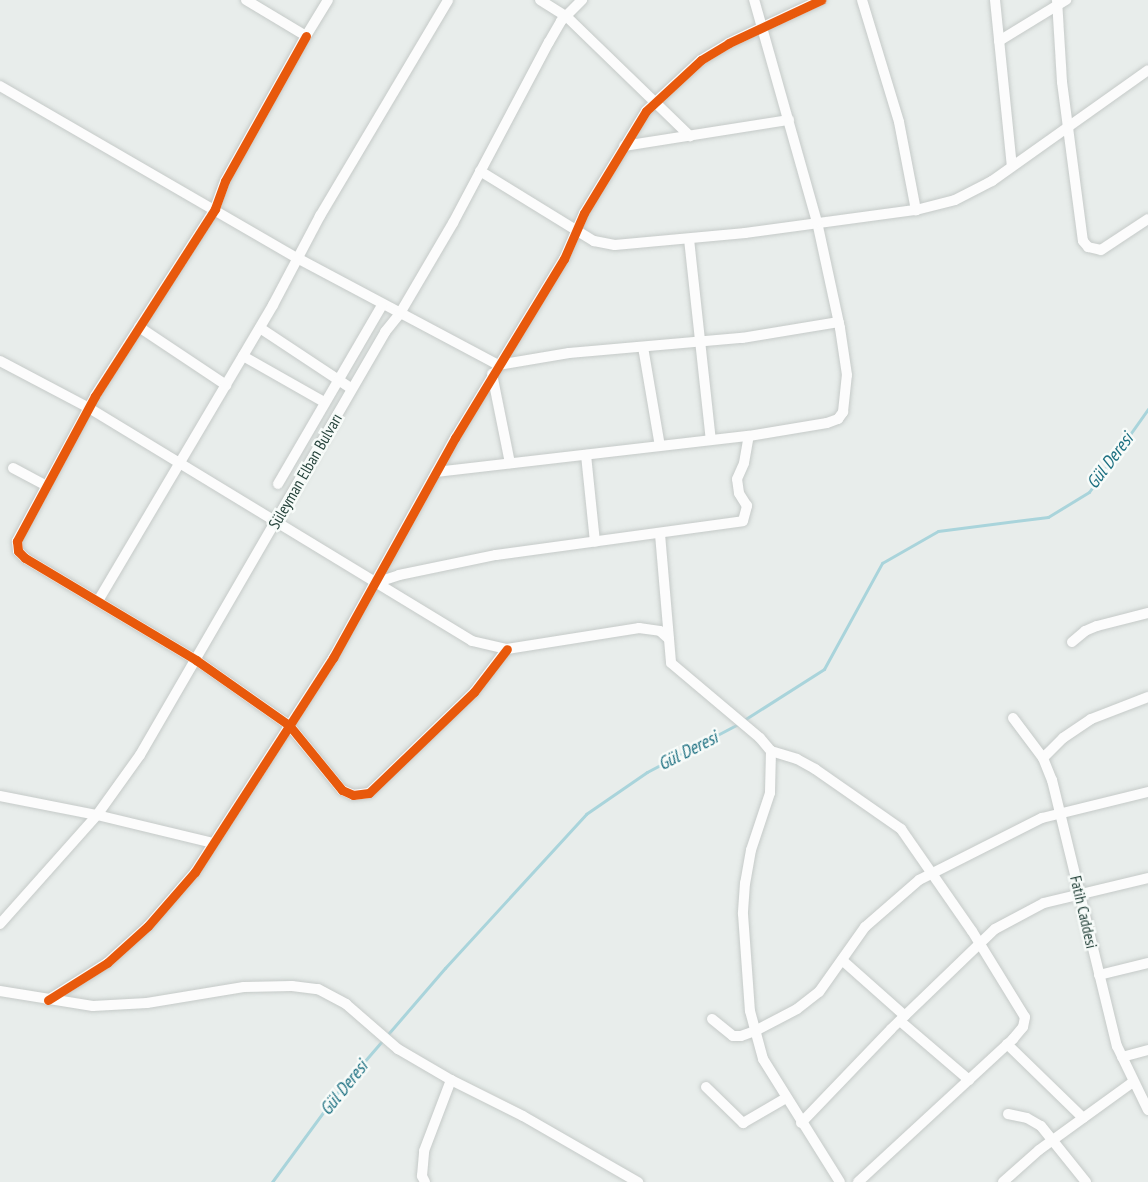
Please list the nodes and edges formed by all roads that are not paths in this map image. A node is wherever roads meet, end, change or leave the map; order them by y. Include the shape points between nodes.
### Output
1 (246, 0) edge
2 (328, 0) edge
3 (448, 0) edge
4 (540, 0) edge
5 (582, 0) edge
6 (754, 0) edge
7 (821, 0) edge
8 (862, 0) edge
9 (995, 0) edge
10 (1060, 2) edge
11 (566, 16) junction
12 (762, 27) junction
13 (306, 36) junction
14 (999, 41) junction
15 (1148, 70) edge
16 (0, 86) edge
17 (656, 101) junction
18 (789, 120) junction
19 (1070, 126) junction
20 (690, 136) junction
21 (624, 146) junction
22 (1012, 166) junction
23 (480, 171) junction
24 (215, 209) junction
25 (916, 210) junction
26 (1148, 219) edge
27 (818, 222) junction
28 (577, 229) junction
29 (689, 239) junction
30 (299, 259) junction
31 (382, 305) junction
32 (399, 315) junction
33 (839, 322) junction
34 (139, 327) junction
35 (260, 328) junction
36 (700, 342) junction
37 (643, 347) junction
38 (243, 356) junction
39 (0, 361) edge
40 (495, 370) junction
41 (338, 378) junction
42 (226, 385) junction
43 (352, 388) junction
44 (324, 402) junction
45 (89, 408) junction
46 (749, 436) junction
47 (711, 440) junction
48 (660, 446) junction
49 (586, 454) junction
50 (510, 463) junction
51 (179, 464) junction
52 (13, 468) dead end
53 (436, 472) junction
54 (278, 484) dead end
55 (47, 486) junction
56 (276, 521) junction
57 (660, 534) junction
58 (595, 542) junction
59 (375, 584) junction
60 (98, 602) junction
61 (1148, 613) edge
62 (669, 639) junction
63 (1072, 642) dead end
64 (507, 649) junction
65 (196, 660) junction
66 (1148, 697) edge
67 (1013, 718) dead end
68 (289, 725) junction
69 (771, 751) junction
70 (1043, 758) junction
71 (1148, 792) edge
72 (0, 796) edge
73 (1060, 812) junction
74 (97, 815) junction
75 (214, 843) junction
76 (932, 873) junction
77 (1148, 878) edge
78 (1080, 895) junction
79 (0, 924) edge
80 (978, 945) junction
81 (842, 960) junction
82 (1148, 963) edge
83 (1099, 975) junction
84 (0, 991) edge
85 (48, 1000) junction
86 (712, 1019) dead end
87 (902, 1019) junction
88 (755, 1031) junction
89 (1007, 1044) junction
90 (1148, 1050) edge
91 (1122, 1058) junction
92 (451, 1080) junction
93 (969, 1080) junction
94 (1133, 1082) junction
95 (706, 1087) dead end
96 (786, 1098) junction
97 (1148, 1110) edge
98 (1008, 1114) dead end
99 (1083, 1118) junction
100 (801, 1123) junction
101 (1052, 1140) junction
102 (425, 1182) edge
103 (638, 1182) edge
104 (840, 1182) edge
105 (858, 1182) edge
106 (1004, 1182) edge
107 (1086, 1182) edge

1 - 13 street
2 - 13 street
3 - 30 street
4 - 11 street
5 - 11 street, Süleyman Elban Bulvarı
6 - 12 street
7 - 12 street
8 - 25 street via 899,122
9 - 14 street
10 - 14 street
10 - 19 street via 1062,82
11 - 17 street
11 - 23 street, Süleyman Elban Bulvarı
12 - 17 street via 701,60
12 - 18 street
13 - 24 street via 225,181
14 - 22 street
15 - 19 street
16 - 24 street
17 - 20 street
17 - 21 street
18 - 20 street
18 - 27 street
19 - 22 street
19 - 26 street via 1085,245 1101,250
20 - 21 street
21 - 28 street
22 - 25 street via 969,194
23 - 28 street
23 - 32 street, Süleyman Elban Bulvarı
24 - 30 street
24 - 34 street
25 - 27 street
27 - 29 street
27 - 33 street
28 - 29 street via 594,241 615,245
28 - 40 street via 564,259
29 - 36 street
30 - 31 street
30 - 35 street
31 - 32 street
31 - 41 street
32 - 40 street
32 - 43 street, Süleyman Elban Bulvarı
33 - 36 street
33 - 46 street via 847,375 843,412 838,419
34 - 42 street
34 - 45 street
35 - 38 street
35 - 41 street
36 - 37 street
36 - 47 street
37 - 40 street via 569,353
37 - 48 street
38 - 42 street
38 - 44 street
39 - 45 street
40 - 50 street
40 - 53 street
41 - 43 street
41 - 44 street
42 - 51 street
43 - 56 street, Süleyman Elban Bulvarı
44 - 54 street
45 - 51 street
45 - 55 street
46 - 47 street
46 - 57 street via 737,479 747,506 743,521
47 - 48 street
48 - 49 street
49 - 50 street
49 - 58 street
50 - 53 street
51 - 56 street
51 - 60 street
52 - 55 street
53 - 59 street
55 - 60 street via 17,541 18,551
56 - 59 street
56 - 65 street, Süleyman Elban Bulvarı
57 - 58 street
57 - 62 street
58 - 59 street via 474,559 399,574
59 - 64 street via 472,641
59 - 68 street
60 - 65 street
61 - 63 street via 1097,626
62 - 64 street via 660,631 639,628
62 - 69 street via 671,663
64 - 68 street via 474,692 369,793 353,795 342,790
65 - 68 street
65 - 74 street, Süleyman Elban Bulvarı via 140,755
66 - 70 street via 1091,718
67 - 70 street, Fatih Caddesi
68 - 75 street
69 - 76 street via 815,769 894,822
69 - 88 street via 770,793 751,850 744,893 745,954
70 - 73 street, Fatih Caddesi
71 - 73 street
72 - 74 street
73 - 76 street
73 - 78 street, Fatih Caddesi
74 - 75 street
74 - 79 street, Süleyman Elban Bulvarı
75 - 85 street via 195,872 148,926 107,963
76 - 80 street
76 - 81 street via 865,927
77 - 78 street
78 - 80 street via 1023,912
78 - 83 street, Fatih Caddesi
80 - 87 street
80 - 89 street via 1025,1017 1023,1027
81 - 87 street
81 - 88 street via 829,982 809,1000
82 - 83 street
83 - 91 street, Fatih Caddesi
84 - 85 street
85 - 92 street via 93,1006 139,1004 244,987 292,986 332,994 398,1049
86 - 88 street via 733,1036
87 - 93 street
87 - 100 street
88 - 96 street via 763,1059
89 - 93 street
89 - 99 street
90 - 91 street
91 - 94 street, Fatih Caddesi
92 - 102 street via 424,1151
92 - 103 street via 524,1116
93 - 105 street
94 - 97 street, Fatih Caddesi
94 - 99 street
95 - 96 street via 743,1123
96 - 100 street
98 - 101 street via 1041,1126
99 - 101 street
100 - 104 street
101 - 106 street
101 - 107 street

